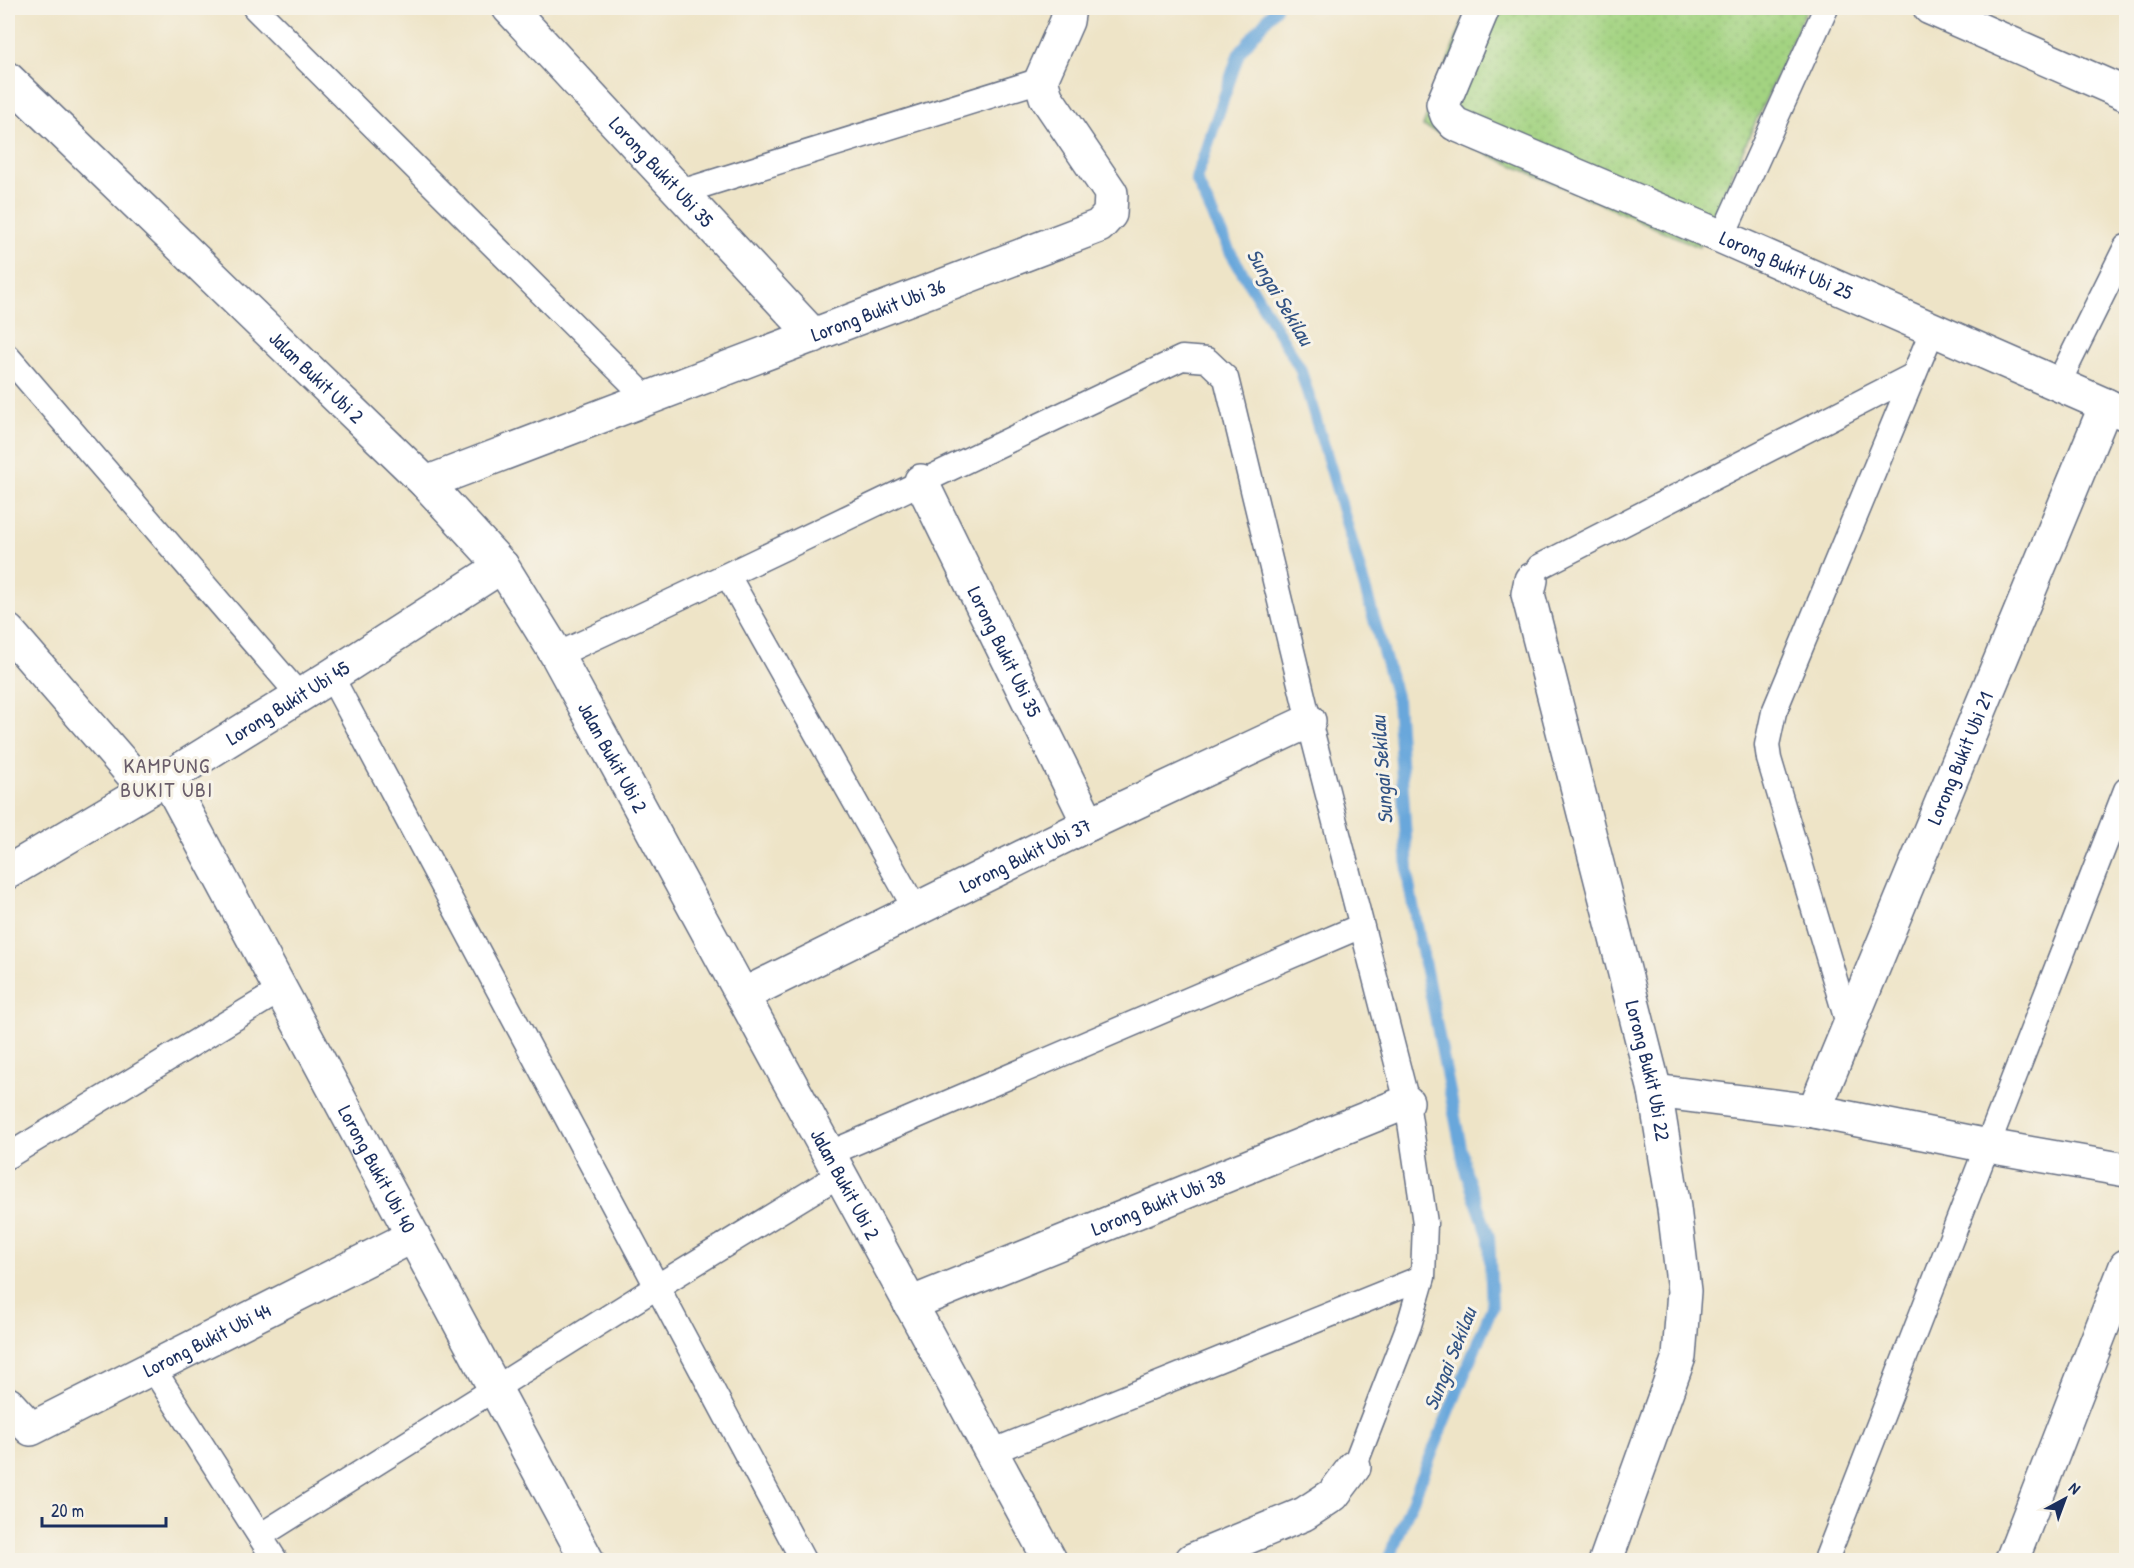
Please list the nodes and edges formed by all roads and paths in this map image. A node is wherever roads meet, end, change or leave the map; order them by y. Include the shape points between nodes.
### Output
1 (255, 8) edge
2 (509, 8) edge
3 (1069, 8) edge
4 (1483, 8) edge
5 (1826, 8) edge
6 (1930, 8) edge
7 (8, 79) edge
8 (1041, 80) junction
9 (2127, 94) edge
10 (681, 192) junction
11 (1722, 237) junction
12 (2127, 247) edge
13 (1933, 329) junction
14 (814, 336) junction
15 (8, 357) edge
16 (1914, 375) junction
17 (2058, 384) junction
18 (648, 399) junction
19 (2116, 409) edge
20 (921, 481) junction
21 (426, 483) junction
22 (502, 566) junction
23 (728, 576) junction
24 (1531, 580) joint
25 (8, 631) edge
26 (558, 655) junction
27 (331, 676) junction
28 (299, 695) junction
29 (1310, 721) junction
30 (157, 784) junction
31 (2127, 790) edge
32 (1089, 824) junction
33 (8, 872) edge
34 (916, 910) junction
35 (1361, 926) junction
36 (281, 990) junction
37 (743, 995) junction
38 (1849, 1027) junction
39 (1655, 1091) junction
40 (1407, 1102) junction
41 (1814, 1111) junction
42 (1988, 1146) junction
43 (8, 1156) edge
44 (834, 1164) junction
45 (2127, 1170) edge
46 (413, 1236) junction
47 (2127, 1266) edge
48 (1423, 1277) junction
49 (657, 1286) junction
50 (910, 1304) junction
51 (152, 1367) junction
52 (495, 1388) junction
53 (8, 1404) edge
54 (991, 1452) junction
55 (1354, 1467) joint
56 (260, 1536) junction
57 (275, 1560) edge
58 (587, 1560) edge
59 (803, 1560) edge
60 (1050, 1560) edge
61 (1192, 1560) edge
62 (1606, 1560) edge
63 (1826, 1560) edge
64 (2012, 1560) edge

1 - 18 lane
2 - 10 street, Lorong Bukit Ubi 35
3 - 8 street
4 - 11 street, Lorong Bukit Ubi 25 via 1443,104 1455,124
5 - 11 lane
6 - 9 street
7 - 21 street, Jalan Bukit Ubi 2
8 - 10 lane
8 - 14 street, Lorong Bukit Ubi 36 via 1046,97 1111,193 1110,214 1099,226
10 - 14 street, Lorong Bukit Ubi 35
11 - 13 street, Lorong Bukit Ubi 25
12 - 17 lane
13 - 16 lane
13 - 17 street, Lorong Bukit Ubi 25
14 - 18 street, Lorong Bukit Ubi 36
15 - 28 lane
16 - 24 lane via 1539,567
16 - 38 lane via 1774,712 1767,745
17 - 19 street, Lorong Bukit Ubi 25
18 - 21 street, Lorong Bukit Ubi 36
19 - 38 street, Lorong Bukit Ubi 21
20 - 23 lane
20 - 29 lane via 1182,358 1207,360 1226,378
20 - 32 street, Lorong Bukit Ubi 35
21 - 22 street, Jalan Bukit Ubi 2
22 - 26 street, Jalan Bukit Ubi 2
22 - 27 street, Lorong Bukit Ubi 45
23 - 26 lane
23 - 34 lane
24 - 39 street, Lorong Bukit Ubi 22 via 1528,594
25 - 30 street, Lorong Bukit Ubi 40
26 - 37 street, Jalan Bukit Ubi 2
27 - 28 street, Lorong Bukit Ubi 45
27 - 49 lane
28 - 30 street, Lorong Bukit Ubi 45
29 - 32 street, Lorong Bukit Ubi 37
29 - 35 lane
30 - 33 street, Lorong Bukit Ubi 45
30 - 36 street, Lorong Bukit Ubi 40
31 - 42 lane
32 - 34 street, Lorong Bukit Ubi 37
34 - 37 street, Lorong Bukit Ubi 37
35 - 40 lane
35 - 44 lane
36 - 43 lane
36 - 46 street, Lorong Bukit Ubi 40
37 - 44 street, Jalan Bukit Ubi 2
38 - 41 street, Lorong Bukit Ubi 21
39 - 41 street
39 - 62 street, Lorong Bukit Ubi 22 via 1684,1291 1679,1357
40 - 48 lane via 1425,1224
40 - 50 street, Lorong Bukit Ubi 38
41 - 42 street
42 - 45 street
42 - 63 lane
44 - 49 lane
44 - 50 street, Jalan Bukit Ubi 2
46 - 51 street, Lorong Bukit Ubi 44
46 - 52 street, Lorong Bukit Ubi 40
47 - 64 street
48 - 54 lane
48 - 55 lane via 1409,1325
49 - 52 lane
49 - 59 lane
50 - 54 street, Jalan Bukit Ubi 2
51 - 53 street, Lorong Bukit Ubi 44 via 31,1429
51 - 56 lane
52 - 56 lane
52 - 58 street, Lorong Bukit Ubi 40
54 - 60 street, Jalan Bukit Ubi 2
55 - 61 street via 1333,1495 1304,1514
56 - 57 lane

